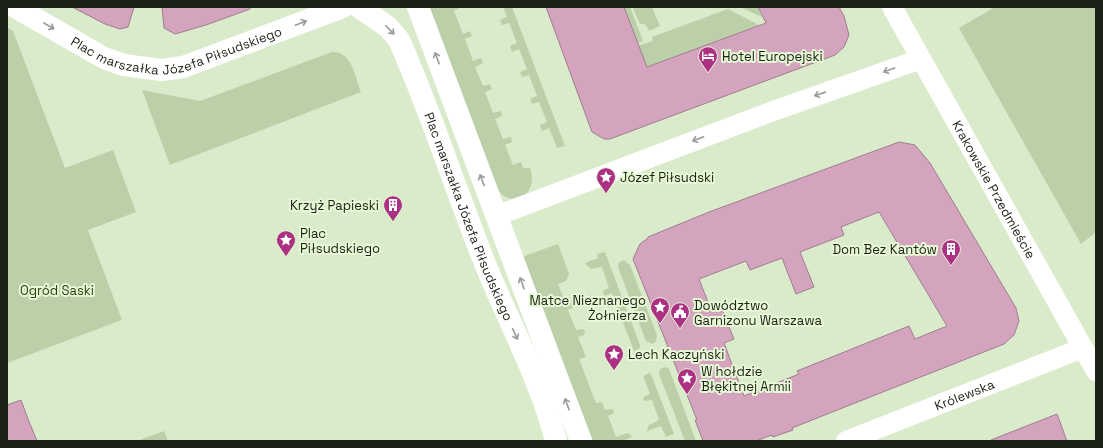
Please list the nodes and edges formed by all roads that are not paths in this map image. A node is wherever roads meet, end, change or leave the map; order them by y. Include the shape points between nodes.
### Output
1 (15, 7) edge
2 (343, 7) edge
3 (359, 7) edge
4 (418, 7) edge
5 (892, 7) edge
6 (921, 58) junction
7 (496, 216) junction
8 (1083, 348) junction
9 (1096, 372) edge
10 (556, 441) edge
11 (581, 441) edge
12 (846, 441) edge

1 -> 2 street, Plac marszałka Józefa Piłsudskiego via 104,58 124,65 161,70 183,67
3 -> 10 street, Plac marszałka Józefa Piłsudskiego via 388,27 399,40 486,267 550,416
7 -> 4 street, Plac marszałka Józefa Piłsudskiego
5 - 6 street, Krakowskie Przedmieście
6 -> 7 street
6 - 8 street, Krakowskie Przedmieście
11 -> 7 street, Plac marszałka Józefa Piłsudskiego
8 - 9 street, Krakowskie Przedmieście
8 - 12 street, Królewska

